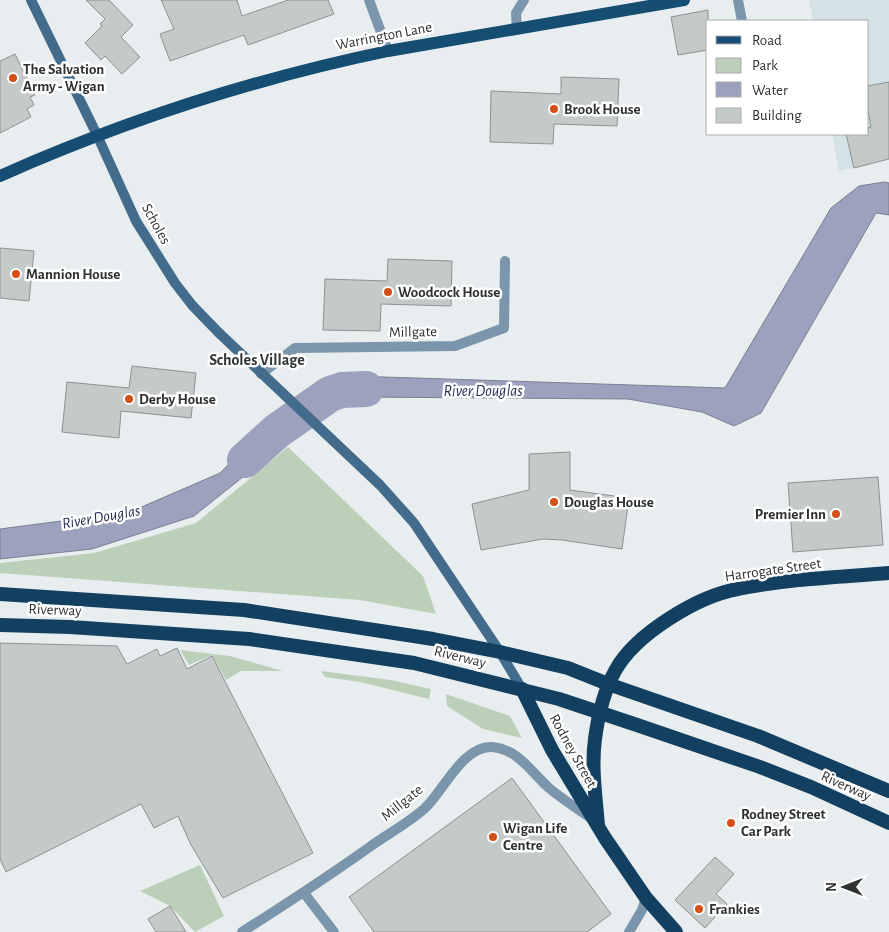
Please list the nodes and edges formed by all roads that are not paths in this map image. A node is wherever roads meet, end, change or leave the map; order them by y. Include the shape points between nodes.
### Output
1 (31, 0) edge
2 (369, 0) edge
3 (524, 0) edge
4 (684, 0) edge
5 (738, 0) edge
6 (742, 20) edge
7 (517, 29) junction
8 (388, 50) junction
9 (98, 135) junction
10 (0, 176) edge
11 (505, 261) dead end
12 (261, 374) junction
13 (889, 573) edge
14 (0, 594) edge
15 (0, 625) edge
16 (500, 652) junction
17 (608, 684) junction
18 (522, 689) junction
19 (600, 712) junction
20 (889, 791) edge
21 (889, 823) edge
22 (596, 824) junction
23 (304, 893) junction
24 (646, 898) junction
25 (242, 932) edge
26 (334, 932) edge
27 (629, 932) edge
28 (676, 932) edge

1 - 9 main road, Scholes
2 - 8 street
3 - 7 street via 516,13
4 - 7 main road, Warrington Lane
5 - 6 street
7 - 8 main road, Warrington Lane
8 - 9 main road, Warrington Lane via 253,84 169,109
9 - 10 main road, Warrington Lane
9 - 12 main road, Scholes via 136,222 161,264 192,305
11 - 12 street, Millgate via 504,328 455,346 295,348
12 - 16 main road, Scholes via 380,485 414,522
13 - 17 highway, Harrogate Street via 772,584 715,596 677,614 643,639 622,659
14 - 16 highway, Riverway via 244,610
15 - 18 highway, Riverway via 70,626 250,639 414,663
16 - 17 highway, Riverway via 568,668
16 - 18 main road
17 - 19 highway, Rodney Street
17 - 20 highway, Riverway via 758,736
18 - 19 highway, Riverway
18 - 22 highway, Rodney Street via 552,750
19 - 21 highway, Riverway via 768,771
19 - 22 highway, Rodney Street via 594,751
22 - 23 street, Millgate via 549,788 516,756 503,749 482,748 462,762 424,809
22 - 24 highway, Rodney Street
23 - 25 street, Millgate
23 - 26 street
24 - 27 street
24 - 28 highway, Rodney Street

